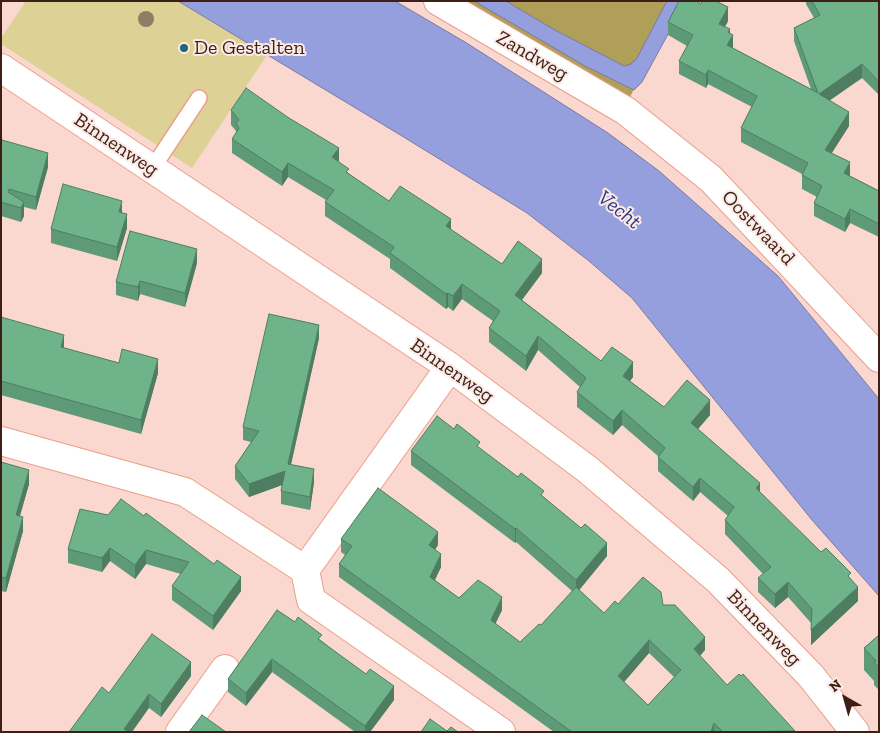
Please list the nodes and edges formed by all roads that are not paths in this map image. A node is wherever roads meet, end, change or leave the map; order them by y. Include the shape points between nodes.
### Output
1 (438, 1) edge
2 (1, 68) edge
3 (198, 98) dead end
4 (626, 111) joint
5 (152, 169) junction
6 (879, 358) edge
7 (450, 367) junction
8 (1, 441) edge
9 (305, 570) junction
10 (225, 669) dead end
11 (180, 732) edge
12 (501, 732) edge
13 (855, 732) edge

1 - 4 street, Zandweg
2 - 5 street, Binnenweg
3 - 5 lane
4 - 6 street, Oostwaard via 711,179
5 - 7 street, Binnenweg
7 - 9 street
7 - 13 street, Binnenweg via 587,469 718,580 811,676
8 - 9 street via 185,492
9 - 12 street via 311,600
10 - 11 street

